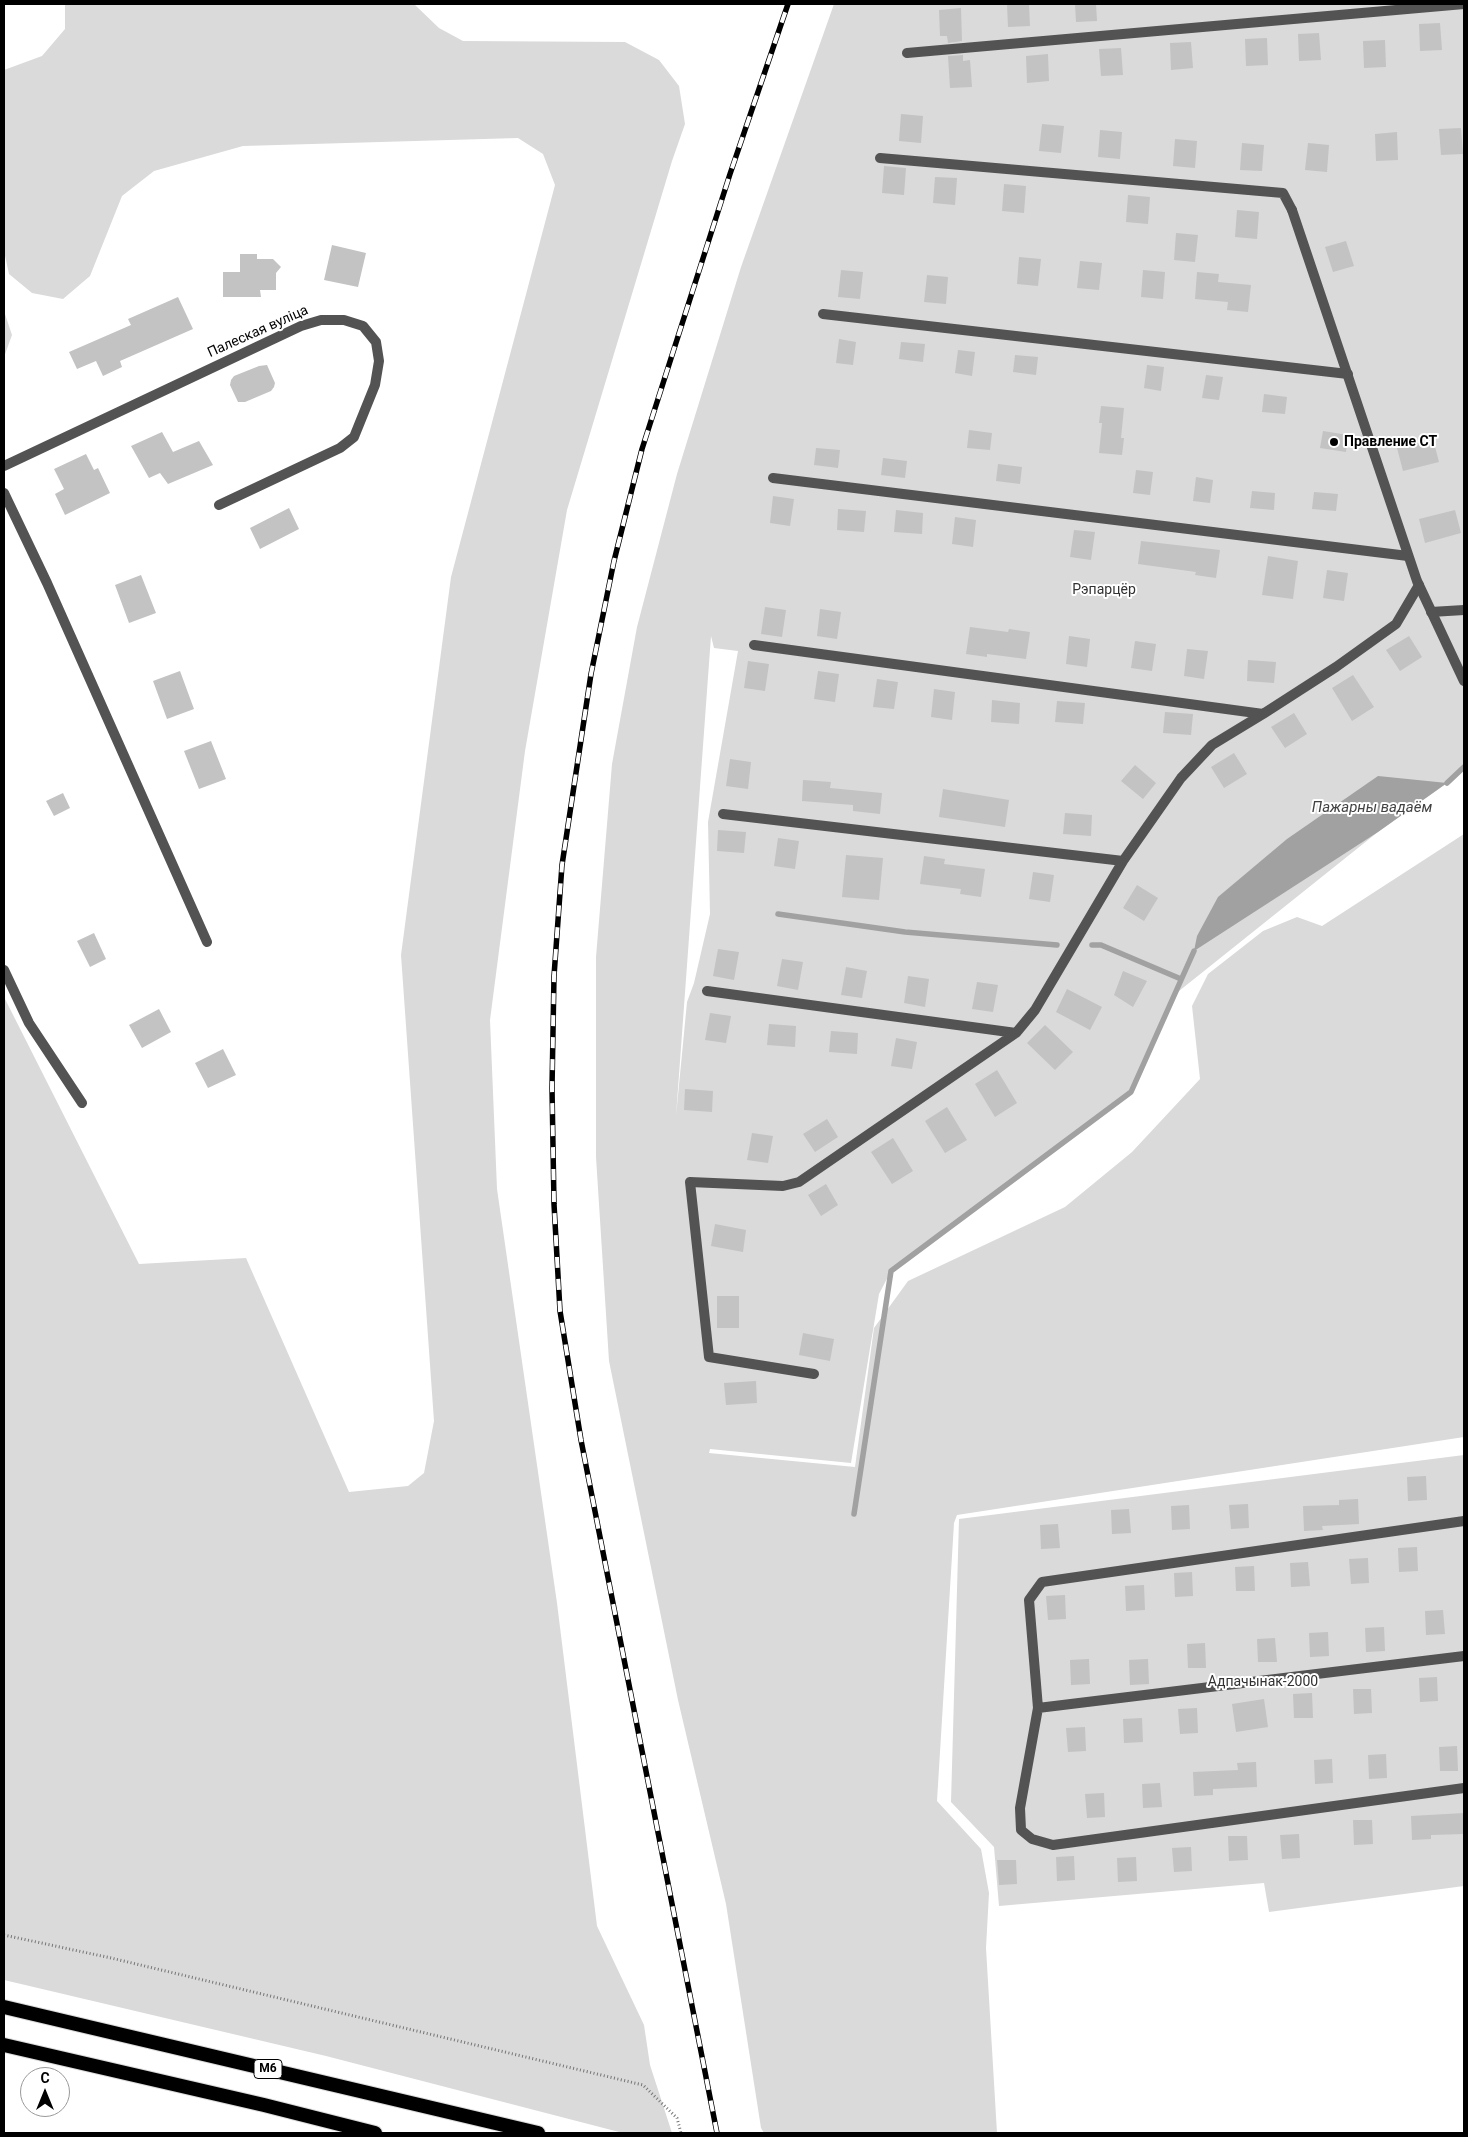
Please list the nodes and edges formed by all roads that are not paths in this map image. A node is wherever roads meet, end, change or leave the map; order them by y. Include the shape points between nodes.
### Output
1 (1464, 4) edge
2 (907, 53) dead end
3 (880, 158) dead end
4 (822, 314) dead end
5 (1348, 374) junction
6 (4, 466) edge
7 (773, 478) dead end
8 (4, 493) edge
9 (219, 505) dead end
10 (1408, 556) junction
11 (1418, 585) junction
12 (1464, 610) edge
13 (1431, 612) junction
14 (754, 645) dead end
15 (1464, 681) edge
16 (1263, 714) junction
17 (723, 814) dead end
18 (1123, 861) junction
19 (207, 942) dead end
20 (4, 970) edge
21 (707, 991) dead end
22 (1016, 1033) junction
23 (82, 1103) dead end
24 (814, 1374) dead end
25 (1464, 1521) edge
26 (1464, 1656) edge
27 (1038, 1708) junction
28 (1464, 1788) edge
29 (4, 2008) edge
30 (4, 2045) edge
31 (375, 2133) edge
32 (538, 2133) edge

1 - 2 street
3 - 5 street via 1283,194 1292,210
4 - 5 street
5 - 10 street
6 - 9 street, Палеская вуліца via 302,326 321,320 344,320 363,326 376,342 380,361 354,437 340,448
7 - 10 street
8 - 19 street
10 - 11 street
11 - 13 street
11 - 16 street via 1396,624
12 - 13 street
13 - 15 street
14 - 16 street
16 - 18 street via 1212,745 1181,778
17 - 18 street
18 - 22 street via 1035,1010
20 - 23 street via 29,1022
21 - 22 street
22 - 24 street via 799,1182 784,1186 690,1182 710,1357
25 - 27 street via 1042,1582 1029,1600
26 - 27 street
27 - 28 street via 1020,1808 1021,1830 1032,1839 1053,1845
29 - 32 highway, М6
30 - 31 highway

